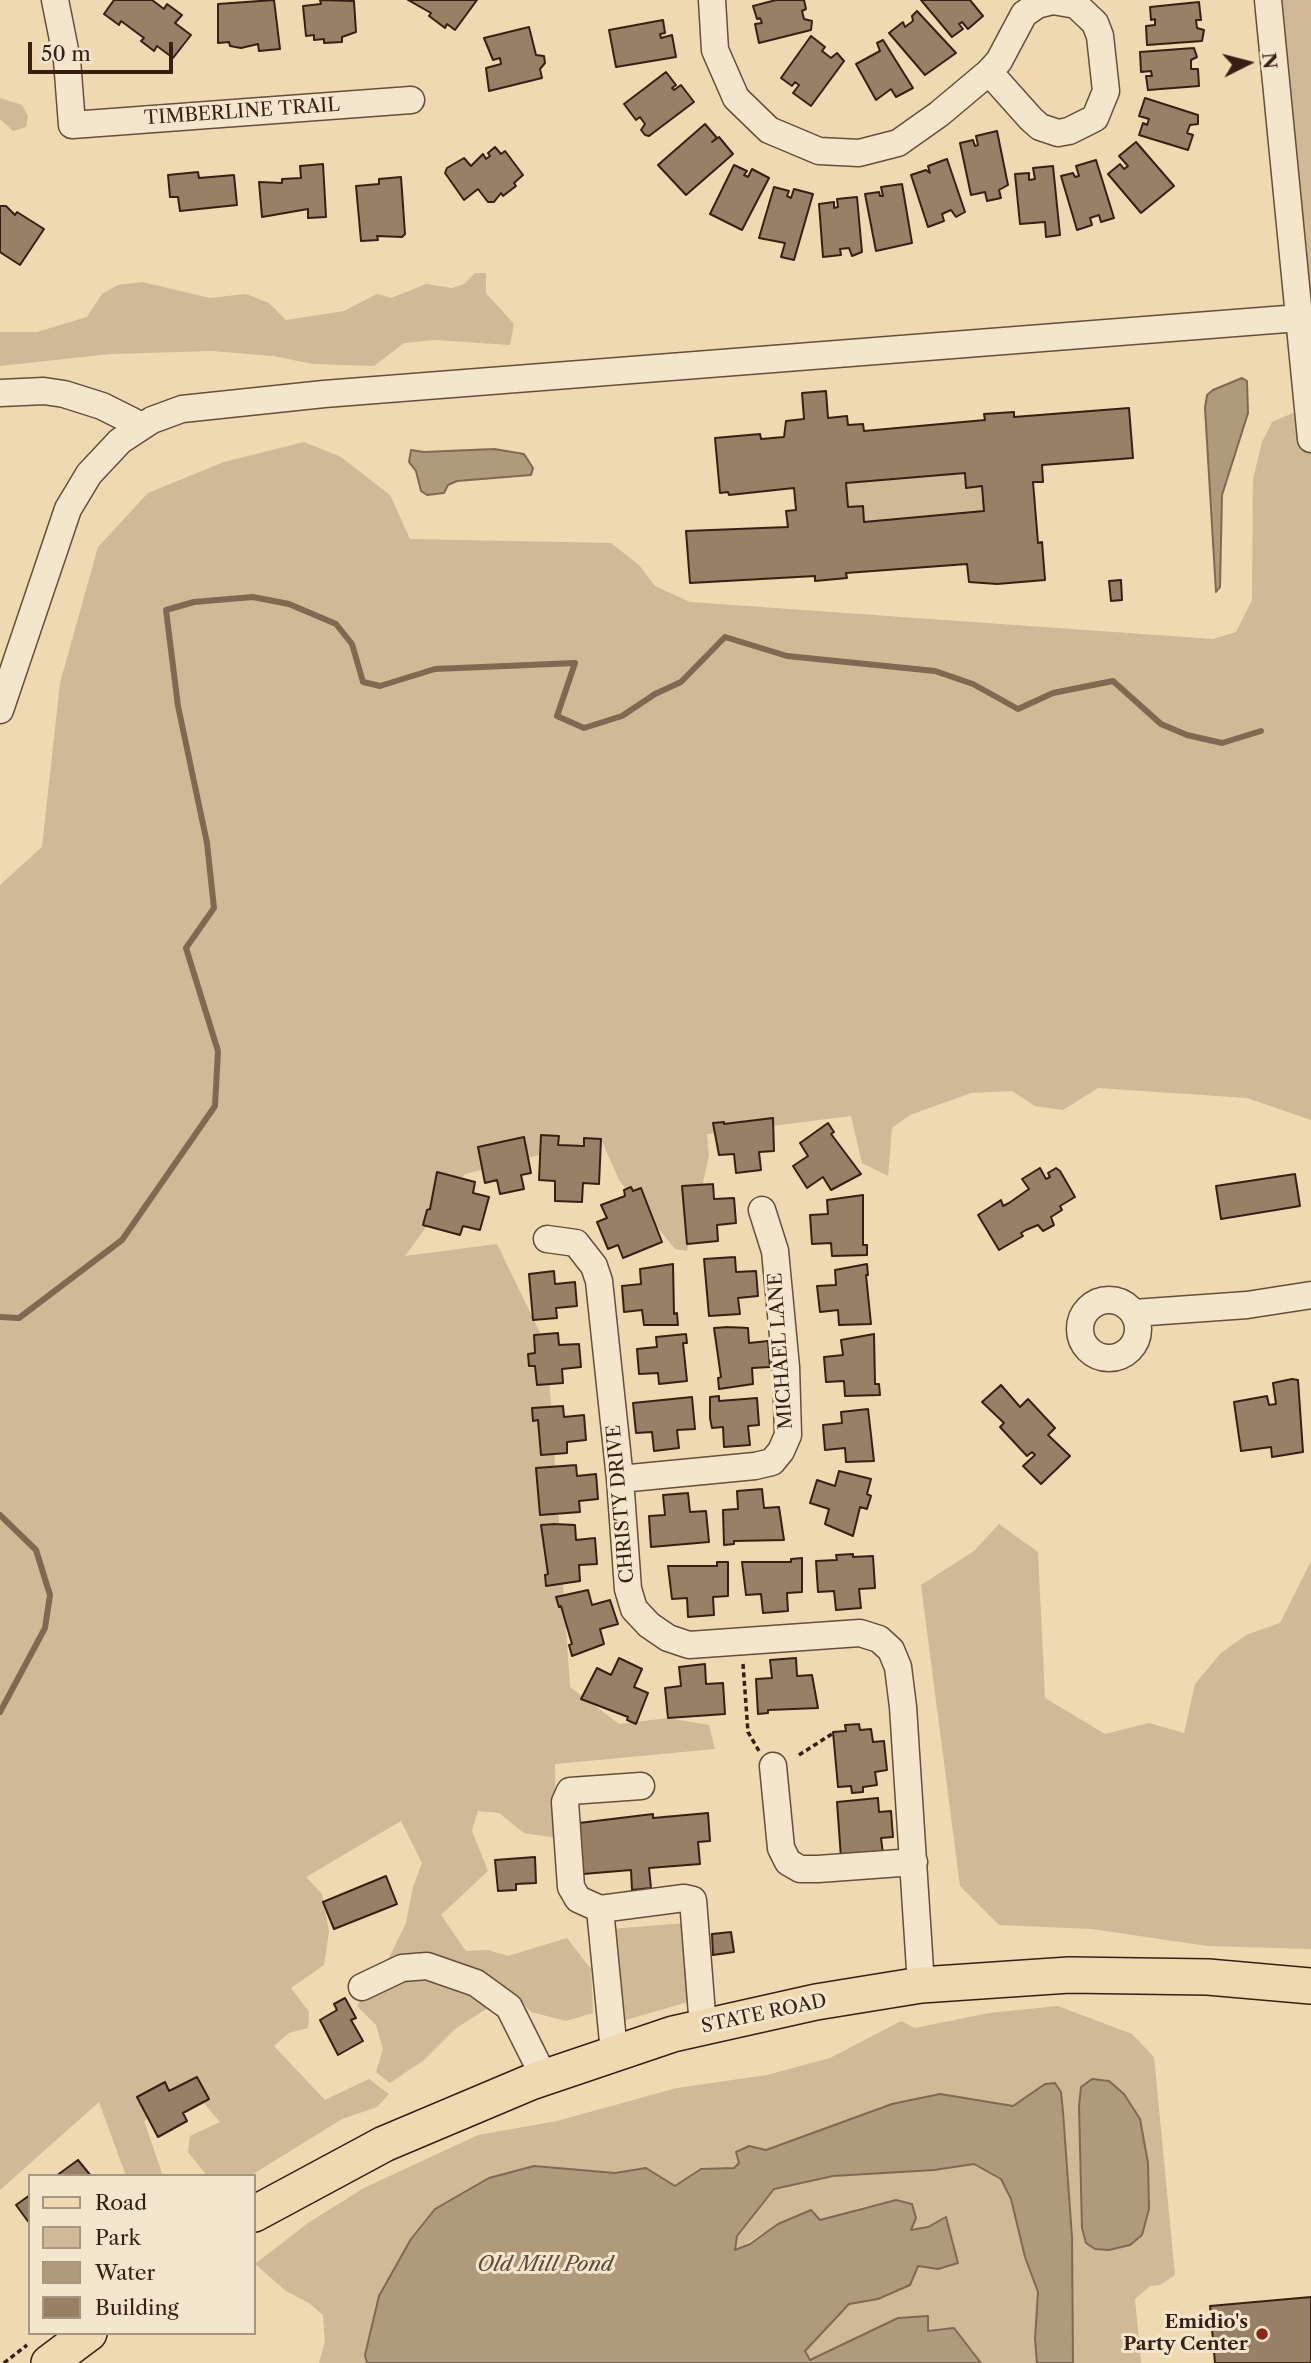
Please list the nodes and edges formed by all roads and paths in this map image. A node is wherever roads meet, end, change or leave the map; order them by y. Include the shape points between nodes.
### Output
1 (55, 0) edge
2 (712, 0) edge
3 (1268, 0) edge
4 (989, 72) junction
5 (411, 100) dead end
6 (1299, 317) junction
7 (0, 393) edge
8 (142, 426) junction
9 (1311, 439) edge
10 (0, 710) edge
11 (762, 1210) dead end
12 (547, 1239) dead end
13 (1311, 1295) edge
14 (1134, 1313) dead end
15 (620, 1479) junction
16 (742, 1654) dead end
17 (835, 1732) dead end
18 (799, 1755) dead end
19 (767, 1761) joint
20 (641, 1786) dead end
21 (914, 1862) junction
22 (600, 1909) junction
23 (921, 1985) junction
24 (1311, 1986) edge
25 (362, 1987) dead end
26 (703, 2027) junction
27 (614, 2052) junction
28 (544, 2077) junction
29 (256, 2213) edge
30 (84, 2335) edge
31 (41, 2352) edge
32 (4, 2363) edge

1 - 5 street, TIMBERLINE TRAIL via 72,125
2 - 4 street via 715,50 736,98 769,130 819,150 859,153 898,142
3 - 6 street
4 - 4 street via 1024,14 1037,5 1063,2 1076,5 1095,23 1106,92 1095,118 1058,133 1031,120
6 - 8 street via 218,402 182,409
6 - 9 street
7 - 8 street via 64,394
8 - 10 street via 120,441 89,474 68,509
11 - 15 street, MICHAEL LANE via 775,1251 786,1367 788,1435 781,1451 772,1462 755,1466
12 - 15 street, CHRISTY DRIVE via 576,1243 599,1281
13 - 14 street
15 - 21 street, CHRISTY DRIVE via 628,1588 635,1609 668,1638 689,1645 717,1645 860,1633 879,1639 891,1650 903,1707
16 - 19 path via 748,1732
17 - 18 path
19 - 21 street via 781,1848 788,1862 800,1869
20 - 22 street via 570,1791 565,1802 571,1886 578,1899
21 - 23 street, CHRISTY DRIVE
22 - 26 street via 693,1900
22 - 27 street
23 - 24 main road, STATE ROAD via 1137,1975
23 - 26 main road, STATE ROAD
25 - 28 street via 402,1968 427,1966 476,1983 509,2007
26 - 27 main road, STATE ROAD
27 - 28 main road, STATE ROAD
28 - 29 main road, STATE ROAD via 384,2144
30 - 31 main road
31 - 32 path

